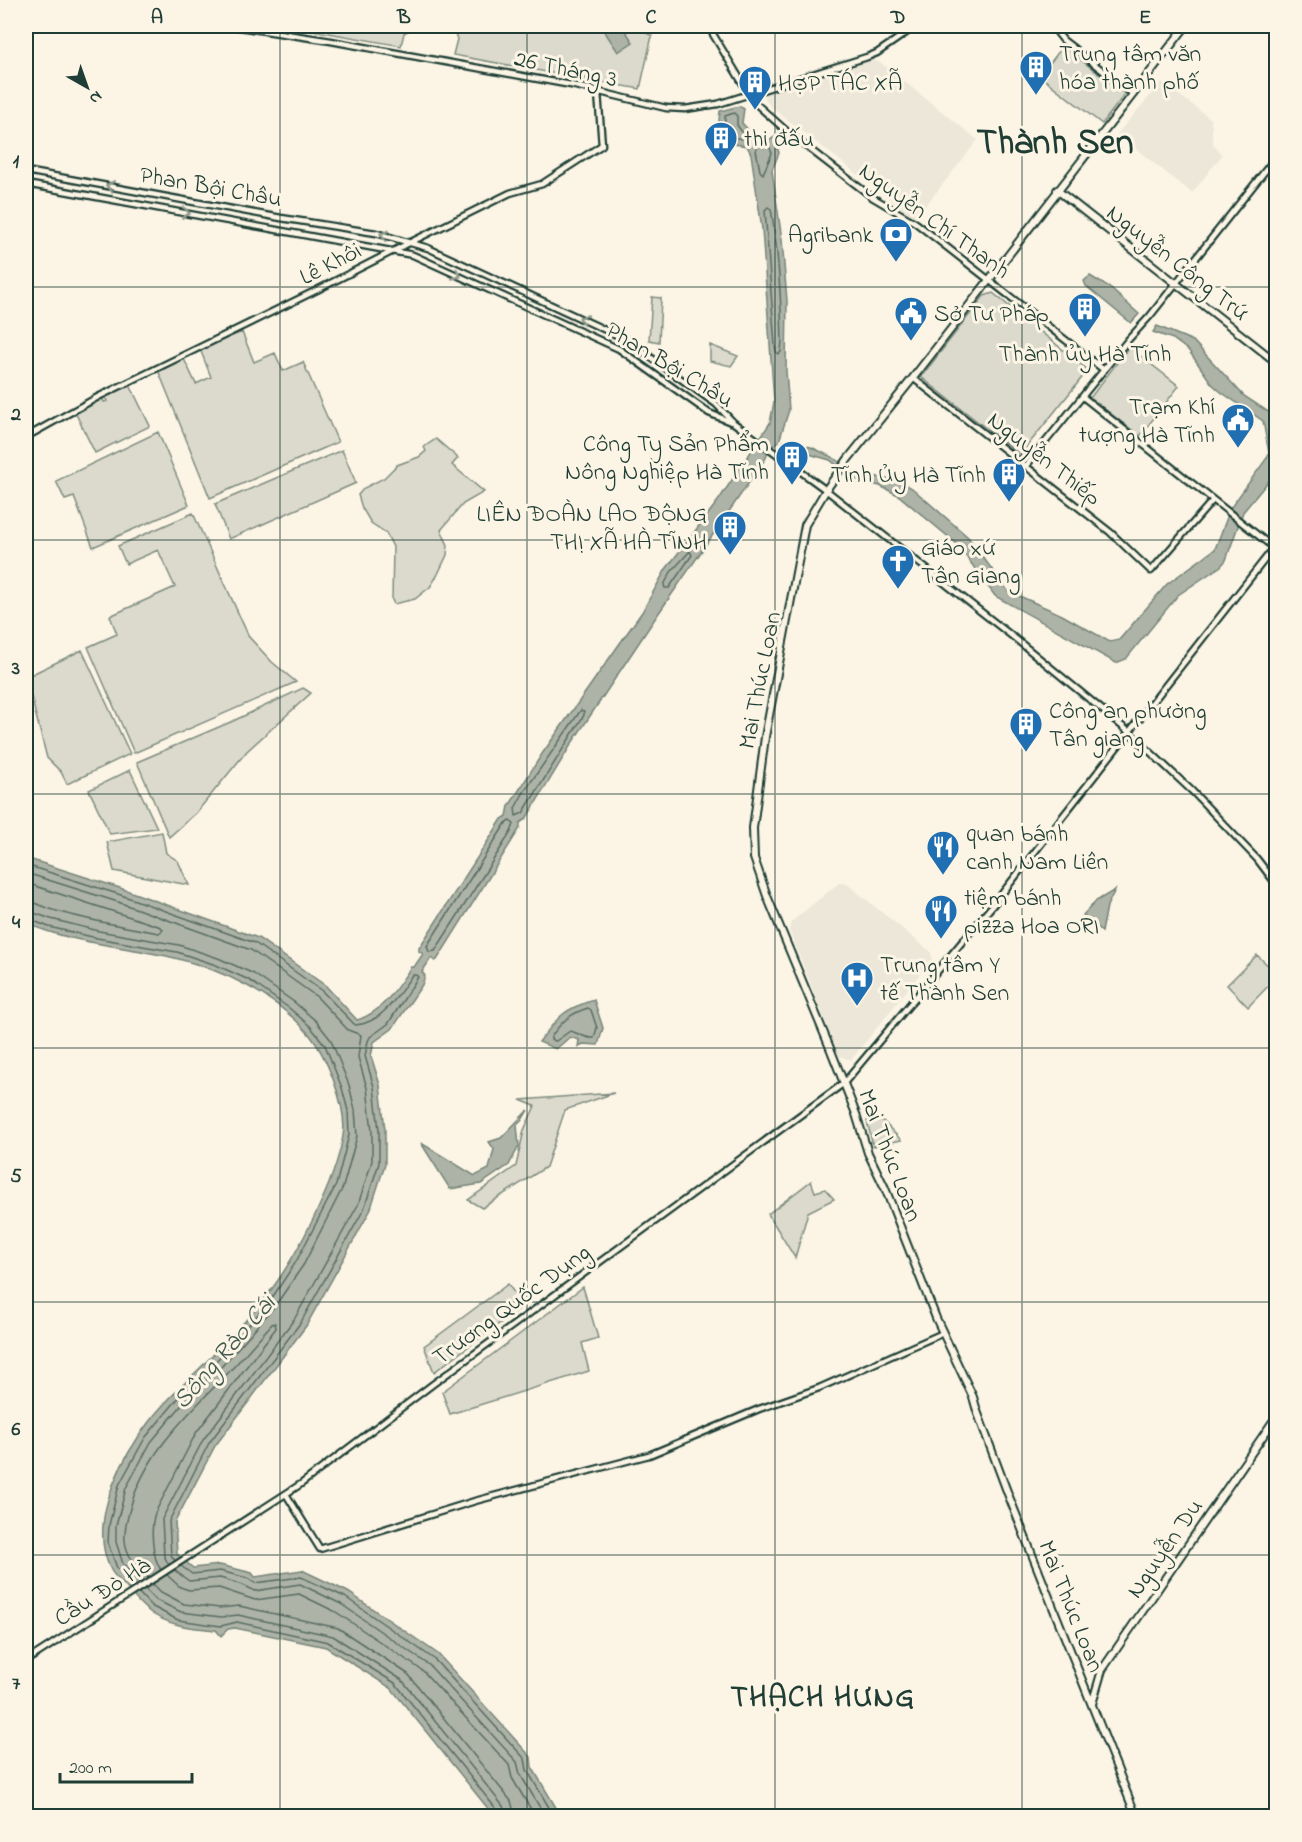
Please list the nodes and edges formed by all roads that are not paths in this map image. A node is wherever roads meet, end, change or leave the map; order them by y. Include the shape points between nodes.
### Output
1 (233, 26) edge
2 (708, 26) edge
3 (916, 26) edge
4 (1052, 26) edge
5 (1186, 26) edge
6 (598, 93) junction
7 (749, 94) junction
8 (1133, 94) junction
9 (1276, 157) edge
10 (26, 171) edge
11 (26, 184) edge
12 (1057, 190) junction
13 (409, 243) junction
14 (393, 251) junction
15 (987, 280) junction
16 (1176, 283) junction
17 (1276, 362) edge
18 (1104, 370) junction
19 (913, 378) junction
20 (1083, 398) junction
21 (734, 423) junction
22 (26, 437) edge
23 (1026, 466) junction
24 (826, 490) junction
25 (1213, 500) junction
26 (1275, 546) edge
27 (1128, 731) junction
28 (1276, 884) edge
29 (844, 1083) junction
30 (943, 1333) junction
31 (1276, 1417) edge
32 (286, 1494) junction
33 (198, 1551) joint
34 (26, 1661) edge
35 (1092, 1704) junction
36 (1136, 1816) edge

1 - 6 street, 26 Tháng 3
2 - 7 street, Nguyễn Chí Thanh
3 - 7 street, 26 Tháng 3 via 877,53
4 - 8 street via 1063,40
5 - 8 main road, Mai Thúc Loan
6 - 7 street, 26 Tháng 3 via 685,109
6 - 13 street, Lê Khôi via 600,148 542,184 510,194
7 - 15 street, Nguyễn Chí Thanh via 816,155 872,197 916,223
8 - 12 main road, Mai Thúc Loan
9 - 16 street
13 -> 10 street, Phan Bội Châu via 364,230
11 -> 14 street, Phan Bội Châu
12 - 15 main road, Mai Thúc Loan
12 - 16 main road, Nguyễn Công Trứ
13 - 14 street, Lê Khôi
21 -> 13 street, Phan Bội Châu via 716,404 625,339 428,248
14 -> 21 street, Phan Bội Châu via 413,255 619,349 709,413
14 - 22 street, Lê Khôi via 98,397
15 - 18 street, Nguyễn Chí Thanh
15 - 19 main road, Mai Thúc Loan
16 - 17 main road, Nguyễn Công Trứ
16 - 18 street
18 - 20 street
19 - 23 street, Nguyễn Thiếp
19 - 24 main road, Mai Thúc Loan
20 - 23 street
20 - 25 street
21 - 24 street
23 - 25 street, Nguyễn Thiếp via 1110,532 1151,571
24 - 27 street
24 - 29 main road, Mai Thúc Loan via 805,525 765,737 753,828 754,858 767,896
25 - 26 street
26 - 27 street, Trương Quốc Dụng
27 - 28 street via 1192,791
27 - 29 street, Trương Quốc Dụng via 997,900
29 - 30 main road, Mai Thúc Loan via 868,1153
29 - 32 street, Trương Quốc Dụng
30 - 32 street via 819,1388 649,1455 476,1501 320,1549
30 - 35 main road, Mai Thúc Loan via 973,1397
31 - 35 main road, Nguyễn Du via 1102,1670
32 - 33 street, Trương Quốc Dụng
33 - 34 street, Cầu Đò Hà
35 - 36 main road, Mai Thúc Loan

